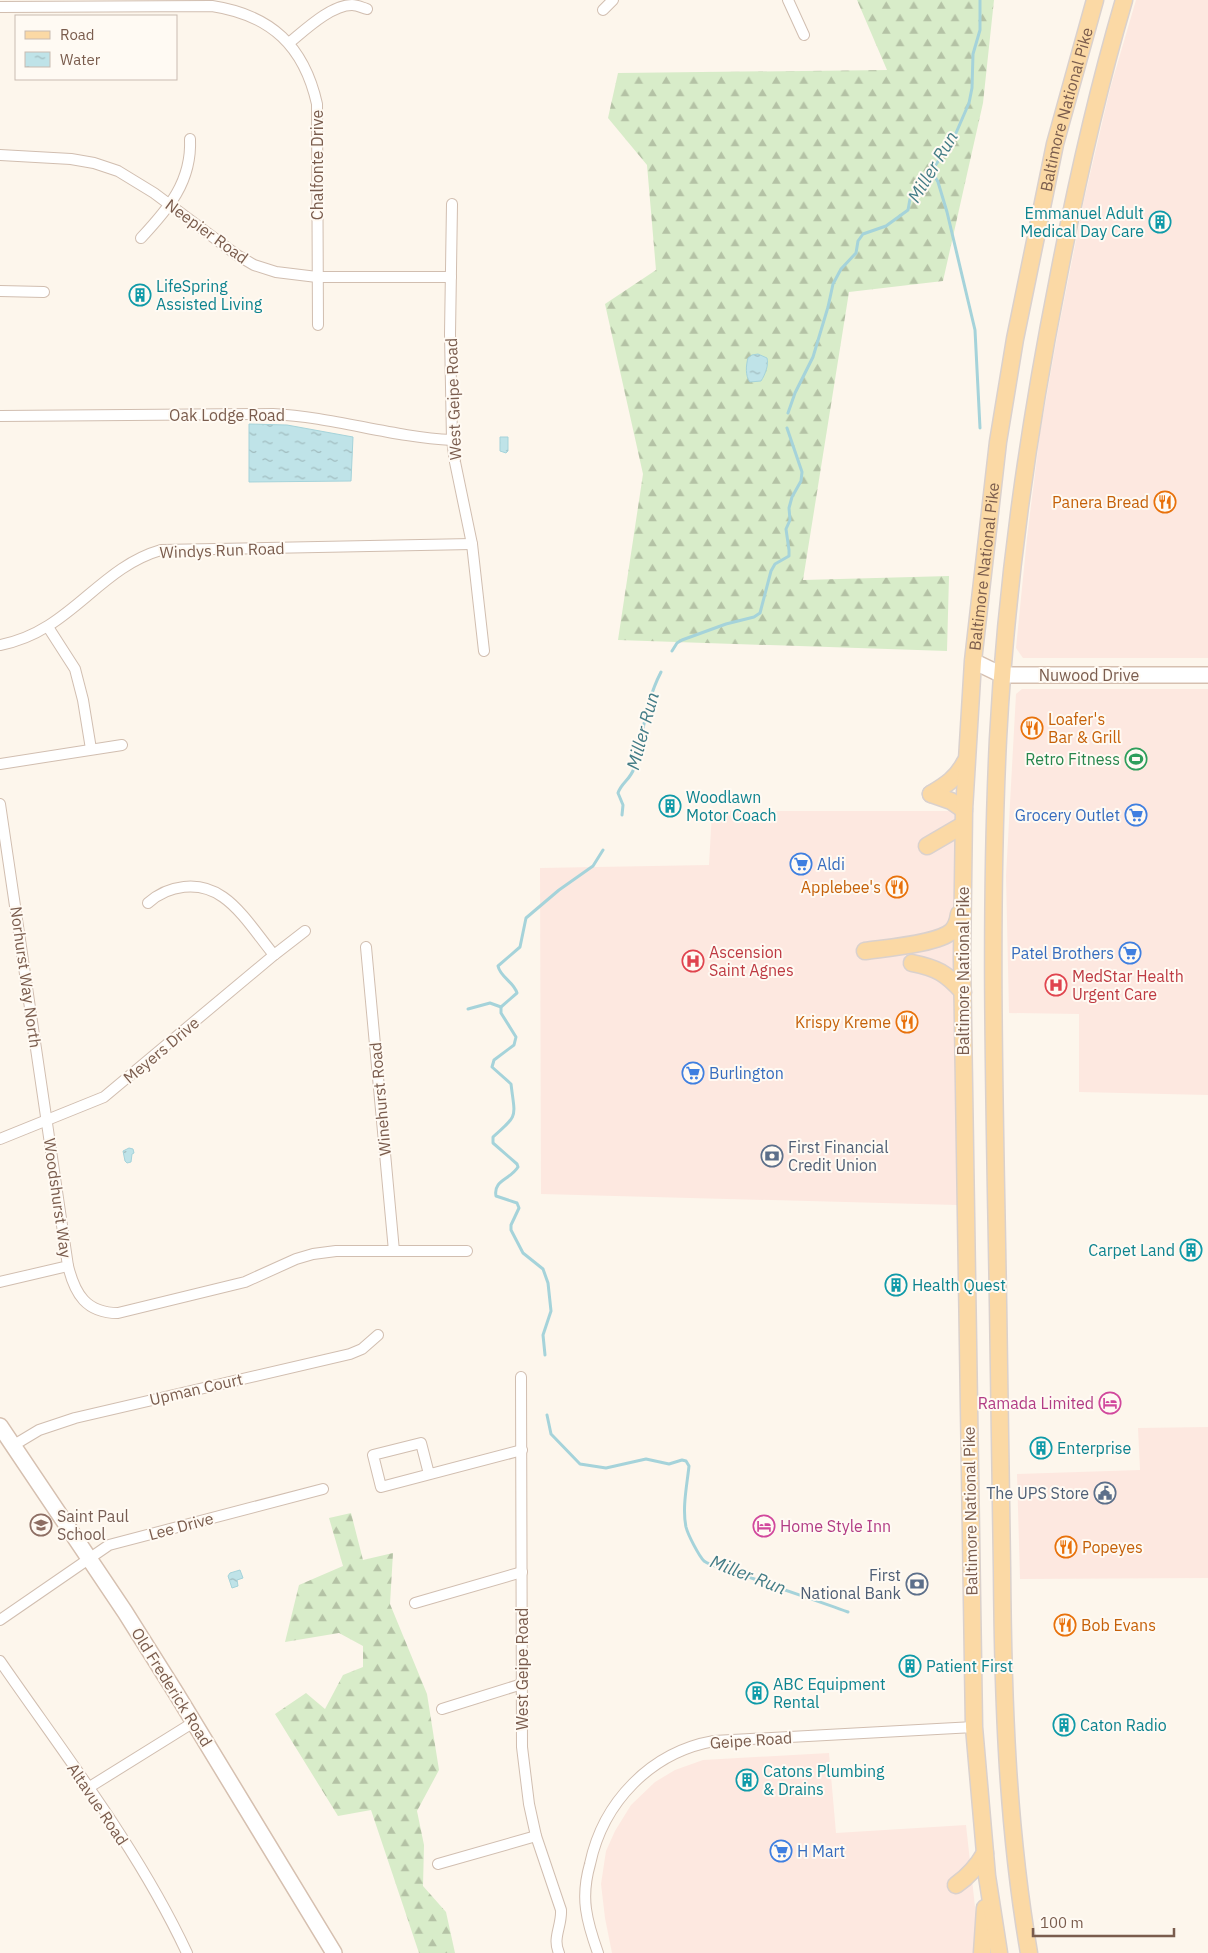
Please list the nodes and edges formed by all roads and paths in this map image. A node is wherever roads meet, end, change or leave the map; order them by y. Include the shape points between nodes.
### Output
1 (613, 0) edge
2 (788, 0) edge
3 (1095, 0) edge
4 (1124, 0) edge
5 (62, 3) edge
6 (0, 7) edge
7 (367, 9) dead end
8 (604, 10) dead end
9 (804, 35) dead end
10 (289, 43) junction
11 (190, 139) dead end
12 (0, 155) edge
13 (170, 204) junction
14 (452, 204) dead end
15 (141, 238) dead end
16 (317, 277) junction
17 (451, 277) junction
18 (0, 291) edge
19 (44, 292) dead end
20 (318, 324) dead end
21 (0, 416) edge
22 (452, 440) junction
23 (472, 544) junction
24 (48, 627) junction
25 (0, 645) edge
26 (484, 651) dead end
27 (973, 661) junction
28 (1002, 674) junction
29 (1208, 675) edge
30 (122, 745) dead end
31 (90, 749) junction
32 (966, 761) junction
33 (0, 764) edge
34 (0, 804) edge
35 (964, 817) junction
36 (927, 846) dead end
37 (962, 887) junction
38 (148, 903) dead end
39 (305, 932) dead end
40 (366, 947) dead end
41 (865, 951) dead end
42 (274, 955) junction
43 (912, 962) dead end
44 (963, 992) junction
45 (47, 1120) junction
46 (0, 1139) edge
47 (394, 1251) junction
48 (467, 1252) dead end
49 (68, 1266) junction
50 (0, 1282) edge
51 (378, 1335) dead end
52 (521, 1377) dead end
53 (0, 1426) edge
54 (14, 1445) junction
55 (522, 1450) junction
56 (429, 1474) junction
57 (323, 1489) dead end
58 (89, 1559) junction
59 (522, 1572) junction
60 (415, 1603) dead end
61 (0, 1620) edge
62 (0, 1661) edge
63 (522, 1684) junction
64 (442, 1709) dead end
65 (194, 1722) junction
66 (974, 1727) junction
67 (88, 1788) junction
68 (536, 1836) junction
69 (985, 1853) junction
70 (438, 1864) dead end
71 (987, 1876) junction
72 (956, 1885) dead end
73 (1019, 1894) junction
74 (187, 1953) edge
75 (334, 1953) edge
76 (560, 1953) edge
77 (598, 1953) edge
78 (982, 1953) edge
79 (999, 1953) edge
80 (1029, 1953) edge
81 (1041, 1953) edge

1 - 8 street
2 - 9 street
3 - 27 main road, Baltimore National Pike via 1055,144 1015,339 998,442
4 - 28 main road, Baltimore National Pike via 1086,140 1045,346 1027,456
5 - 6 street, Chalfonte Drive
5 - 10 street, Chalfonte Drive via 234,9 269,26
7 - 10 street via 343,6 313,23
10 - 16 street, Chalfonte Drive via 309,75 318,104
11 - 13 street via 188,169
12 - 13 street, Neepier Road via 94,163 129,178
13 - 15 street
13 - 16 street, Neepier Road via 222,245 254,265
14 - 17 street, West Geipe Road
16 - 17 street, Neepier Road
16 - 20 street, Chalfonte Drive
17 - 22 street, West Geipe Road
18 - 19 street
21 - 22 street, Oak Lodge Road via 302,415 406,436
22 - 23 street, West Geipe Road
23 - 24 street, Windys Run Road via 161,550 123,568
23 - 26 street, West Geipe Road
24 - 25 street, Windys Run Road
24 - 31 street via 75,669
27 - 28 street, Nuwood Drive
27 - 32 main road, Baltimore National Pike
28 - 29 street, Nuwood Drive
28 - 73 main road, Baltimore National Pike via 996,792 993,1004 1004,1690
30 - 31 street
31 - 33 street
32 - 35 main road, Baltimore National Pike
32 - 35 main road via 952,782 931,794 946,798
34 - 45 street, Norhurst Way North
35 - 36 main road
35 - 37 main road, Baltimore National Pike
37 - 41 main road via 958,924 947,935
37 - 44 main road, Baltimore National Pike
38 - 42 street via 156,895 175,888 211,890 234,907
39 - 42 street, Meyers Drive
40 - 47 street, Winehurst Road
42 - 45 street, Meyers Drive via 104,1097
43 - 44 main road via 939,970
44 - 66 main road, Baltimore National Pike
45 - 46 street, Meyers Drive
45 - 49 street, Woodshurst Way
47 - 48 street
47 - 49 street via 313,1254 245,1282 118,1313 98,1310 81,1298
49 - 50 street, Woodshurst Way
51 - 54 street, Upman Court via 362,1349 350,1354 75,1418 40,1430
52 - 55 street, West Geipe Road
53 - 54 street, Old Frederick Road
54 - 58 street, Old Frederick Road
55 - 56 street
55 - 59 street, West Geipe Road
56 - 56 street via 382,1487 373,1455 421,1443
57 - 58 street, Lee Drive via 109,1545
58 - 61 street, Lee Drive
58 - 65 street, Old Frederick Road
59 - 60 street
59 - 63 street, West Geipe Road
62 - 67 street, Altavue Road
63 - 64 street
63 - 68 street, West Geipe Road via 522,1747
65 - 67 street
65 - 75 street, Old Frederick Road
66 - 69 main road, Baltimore National Pike
66 - 77 street, Geipe Road via 714,1741 700,1743 656,1764 638,1778 611,1809 592,1850 586,1908
67 - 74 street, Altavue Road via 159,1898
68 - 70 street
68 - 76 street, West Geipe Road via 561,1910 556,1938
69 - 71 main road, Baltimore National Pike
69 - 72 main road via 968,1877
71 - 78 main road
71 - 79 main road, Baltimore National Pike
73 - 80 main road, Baltimore National Pike
73 - 81 main road

